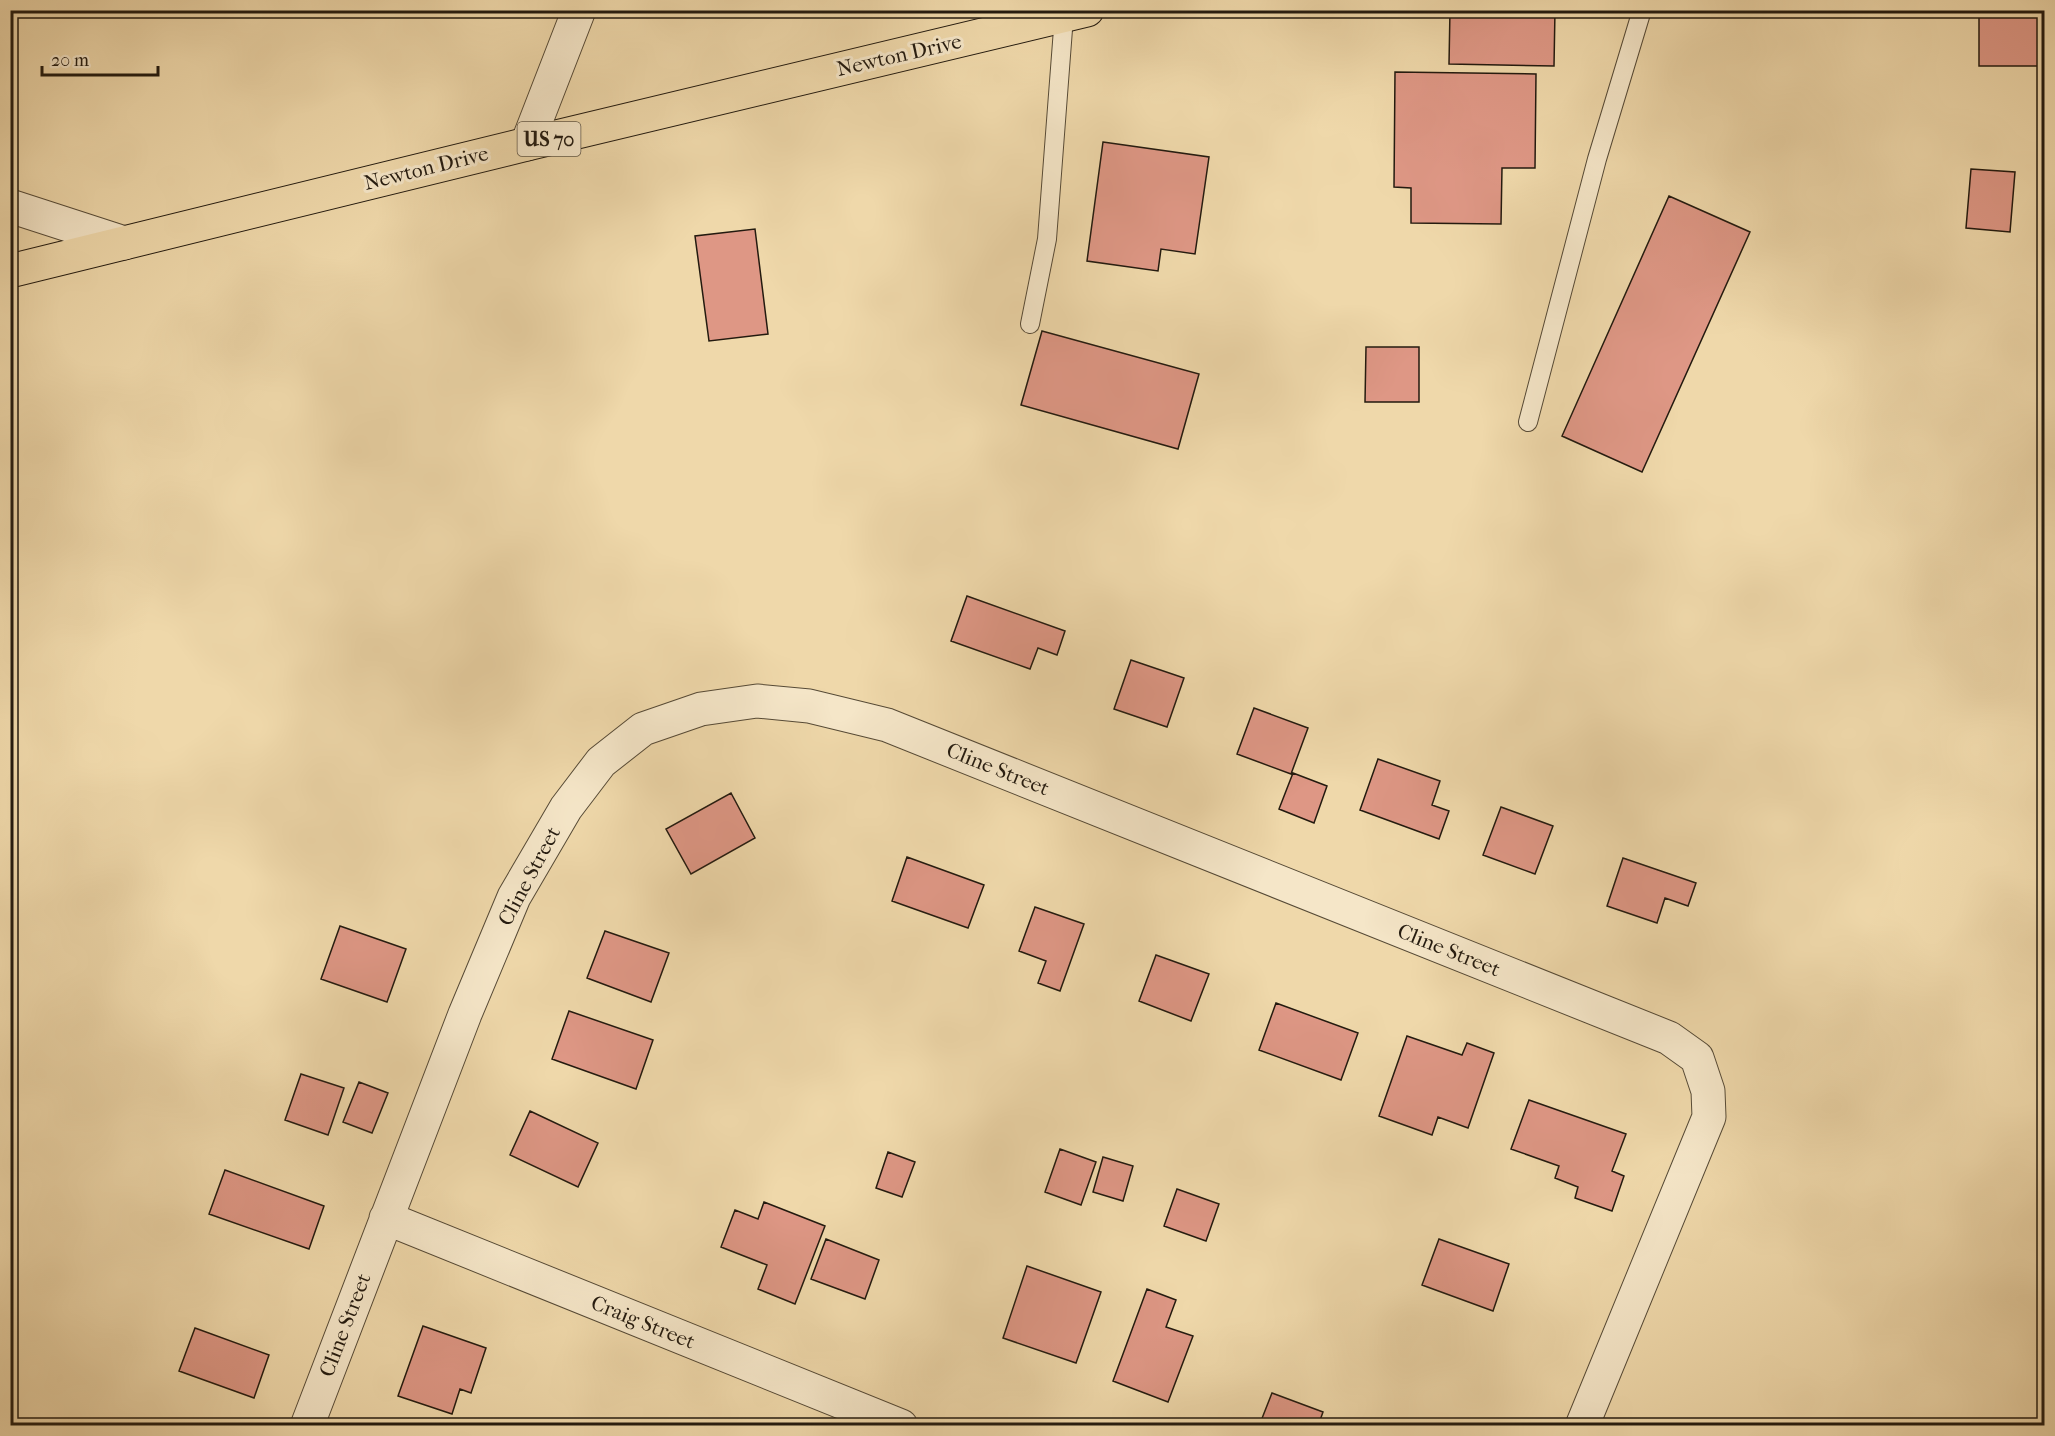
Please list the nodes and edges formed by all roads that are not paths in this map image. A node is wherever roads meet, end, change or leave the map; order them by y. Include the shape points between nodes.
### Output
1 (579, 10) edge
2 (1642, 10) edge
3 (1076, 13) edge
4 (527, 144) junction
5 (10, 206) edge
6 (124, 243) junction
7 (10, 271) edge
8 (1030, 324) dead end
9 (1528, 422) dead end
10 (386, 1218) junction
11 (307, 1425) edge
12 (901, 1425) edge
13 (1582, 1425) edge

1 - 4 street
2 - 9 lane via 1597,159
3 - 4 main road, Newton Drive / US 70
3 - 8 lane via 1047,239
4 - 6 main road, Newton Drive / US 70
5 - 6 street
6 - 7 main road, Newton Drive / US 70
10 - 11 street, Cline Street
10 - 12 street, Craig Street
10 - 13 street, Cline Street via 514,897 566,808 601,762 643,729 701,709 757,701 809,706 887,725 1669,1038 1697,1058 1707,1091 1709,1117

